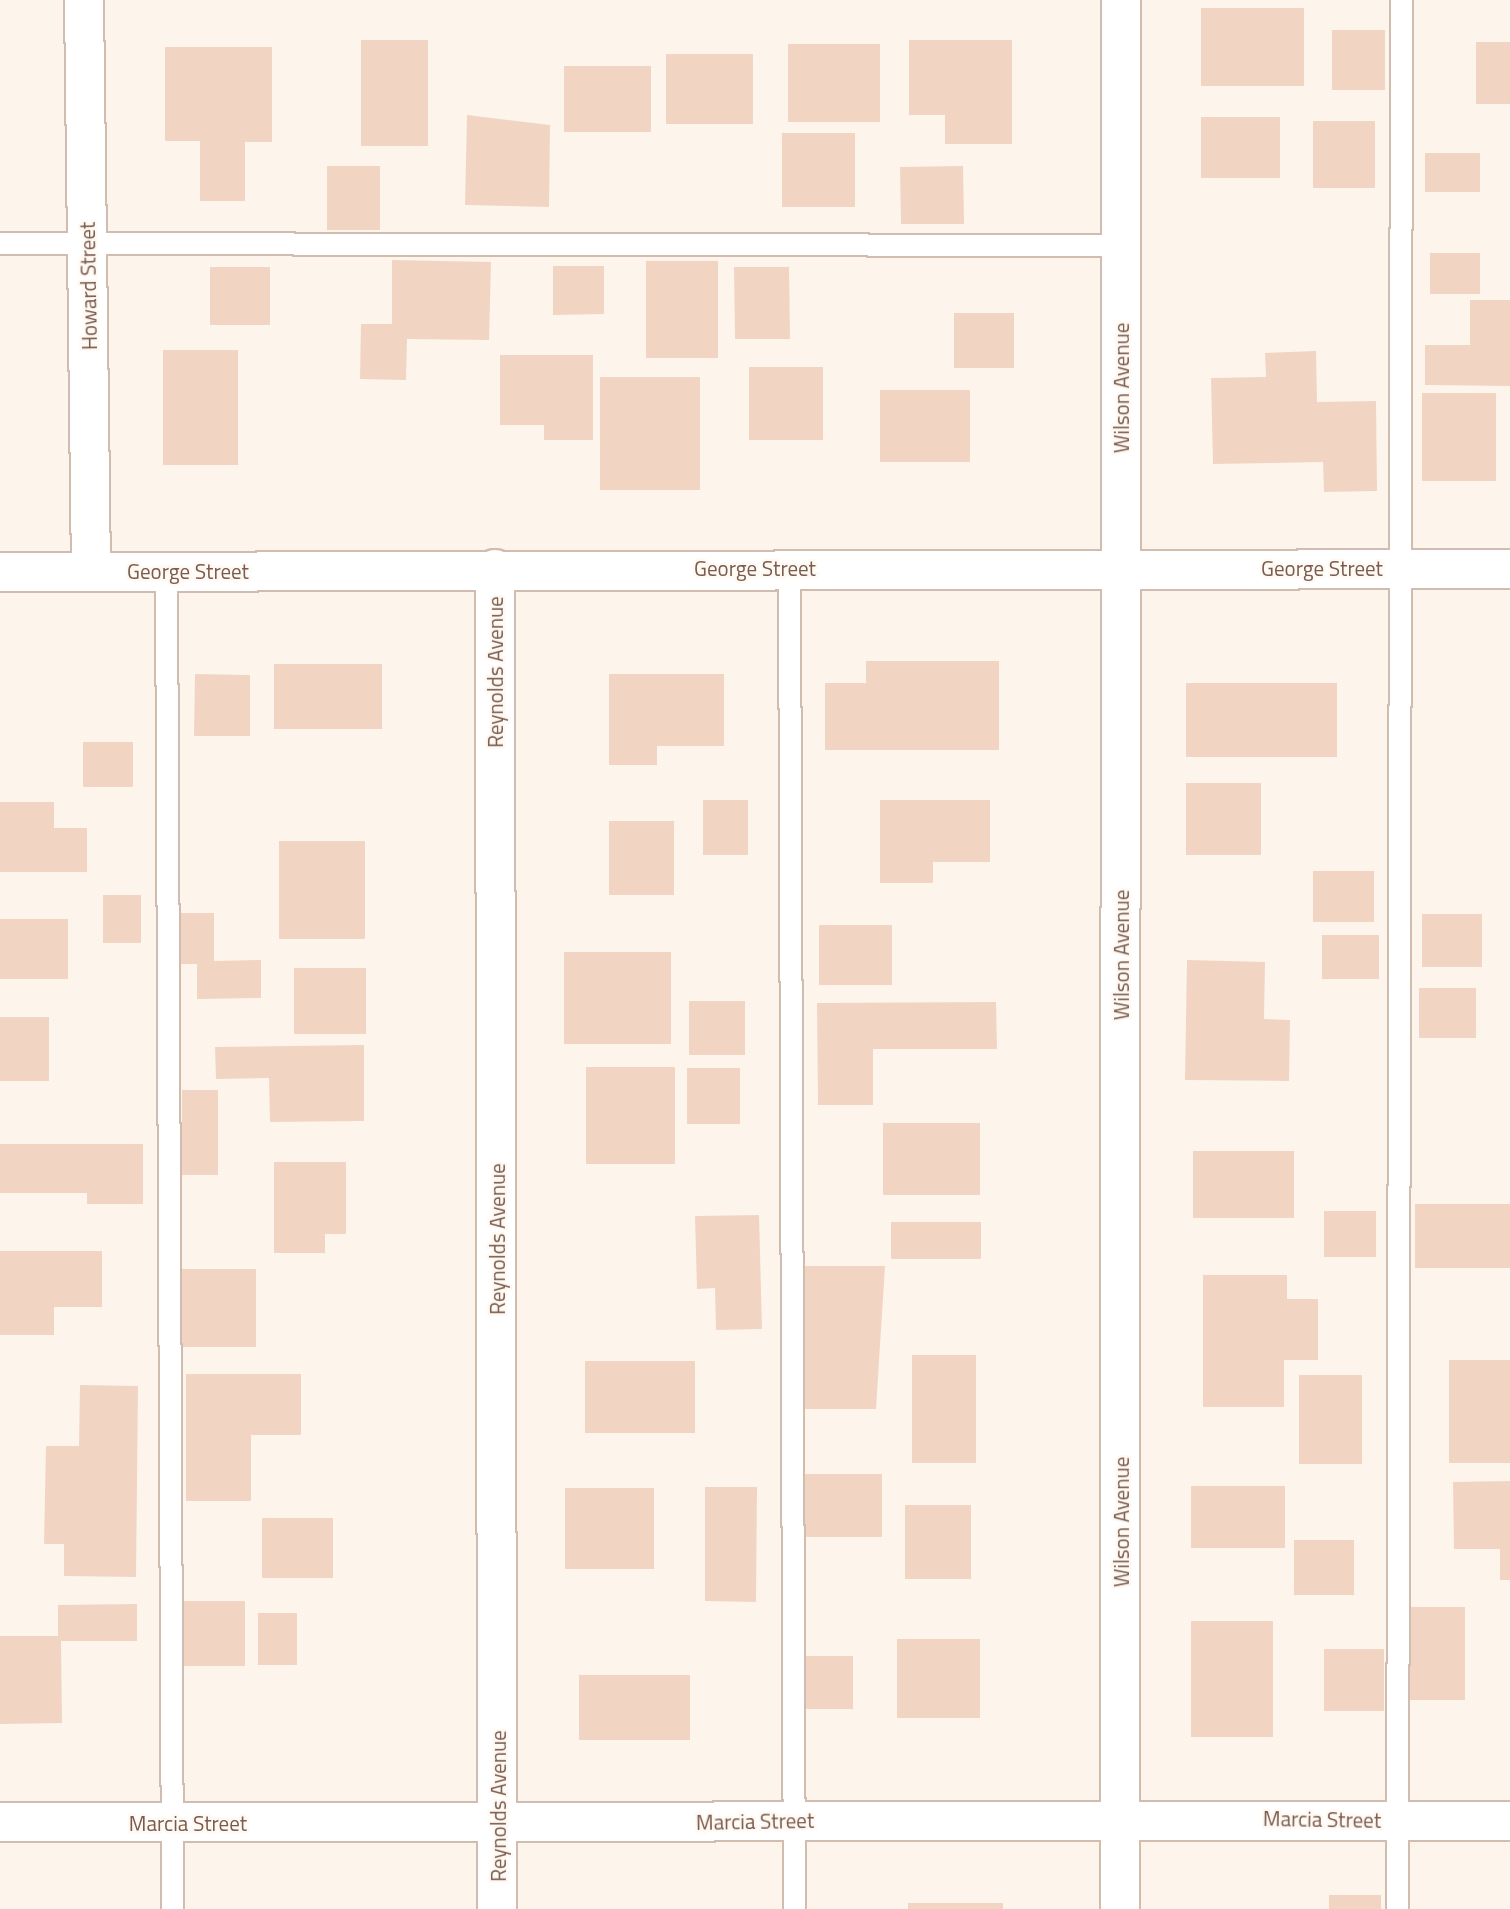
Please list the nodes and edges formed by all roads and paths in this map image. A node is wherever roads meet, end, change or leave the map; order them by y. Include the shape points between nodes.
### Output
1 (84, 0) edge
2 (1121, 0) edge
3 (1401, 0) edge
4 (87, 242) junction
5 (0, 243) edge
6 (1121, 245) junction
7 (1121, 567) junction
8 (789, 568) junction
9 (495, 569) junction
10 (1401, 569) junction
11 (1510, 569) edge
12 (166, 571) junction
13 (0, 572) edge
14 (91, 572) junction
15 (1121, 1816) junction
16 (1397, 1820) junction
17 (794, 1821) junction
18 (1510, 1821) edge
19 (0, 1822) edge
20 (172, 1823) junction
21 (499, 1823) junction
22 (172, 1909) edge
23 (497, 1909) edge
24 (794, 1909) edge
25 (1121, 1909) edge
26 (1397, 1909) edge

1 - 4 street, Howard Street
2 - 6 street, Wilson Avenue
3 - 10 lane
4 - 5 lane
4 - 6 lane
4 - 14 street, Howard Street
6 - 7 street, Wilson Avenue
7 - 8 street, George Street
7 - 10 street, George Street
7 - 15 street, Wilson Avenue
8 - 9 street, George Street
8 - 17 lane
9 - 12 street, George Street
9 - 21 street, Reynolds Avenue
10 - 11 street, George Street
10 - 16 lane
12 - 14 street, George Street
12 - 20 lane
13 - 14 street, George Street
15 - 16 street, Marcia Street
15 - 17 street, Marcia Street
15 - 25 street, Wilson Avenue
16 - 18 street, Marcia Street
16 - 26 lane
17 - 21 street, Marcia Street
17 - 24 lane
19 - 20 street, Marcia Street
20 - 21 street, Marcia Street
20 - 22 lane
21 - 23 street, Reynolds Avenue

